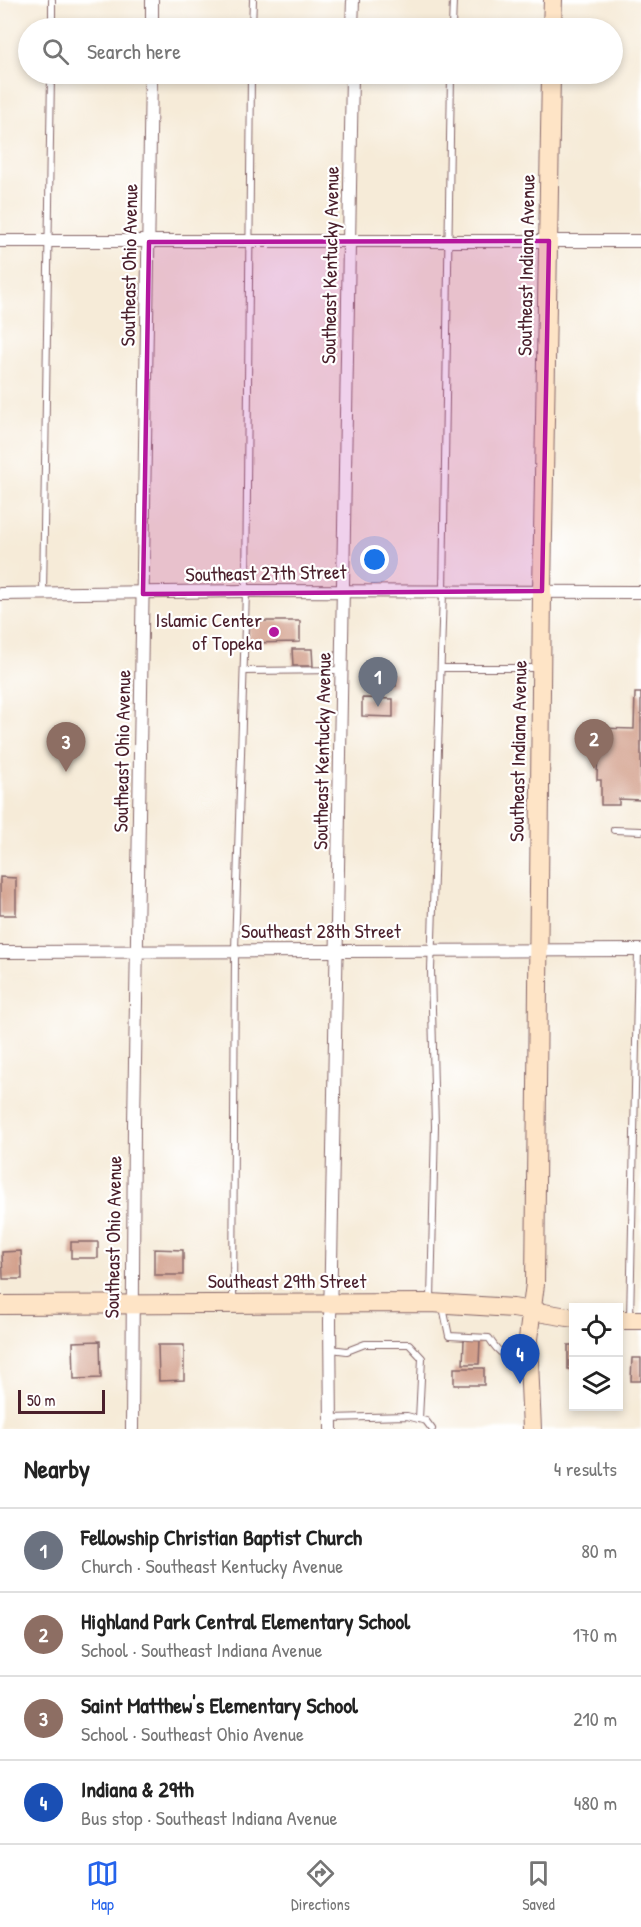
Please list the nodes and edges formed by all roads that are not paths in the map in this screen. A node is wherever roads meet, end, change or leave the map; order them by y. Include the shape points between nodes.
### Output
1 (52, 0) edge
2 (152, 0) edge
3 (252, 0) edge
4 (353, 0) edge
5 (453, 0) edge
6 (552, 0) edge
7 (52, 18) edge
8 (152, 18) edge
9 (252, 18) edge
10 (352, 18) edge
11 (452, 18) edge
12 (552, 18) edge
13 (51, 84) edge
14 (152, 84) edge
15 (251, 84) edge
16 (352, 84) edge
17 (451, 84) edge
18 (551, 84) edge
19 (350, 240) junction
20 (448, 240) junction
21 (0, 241) edge
22 (249, 241) junction
23 (549, 241) junction
24 (641, 241) edge
25 (49, 242) junction
26 (149, 242) junction
27 (246, 591) junction
28 (542, 591) junction
29 (344, 592) junction
30 (443, 592) junction
31 (641, 592) edge
32 (0, 594) edge
33 (43, 594) junction
34 (143, 594) junction
35 (441, 668) junction
36 (542, 668) junction
37 (343, 670) junction
38 (244, 671) junction
39 (614, 830) dead end
40 (641, 831) edge
41 (235, 950) junction
42 (339, 950) junction
43 (433, 950) junction
44 (538, 950) junction
45 (639, 950) edge
46 (138, 951) junction
47 (0, 952) edge
48 (437, 1303) junction
49 (131, 1304) junction
50 (233, 1304) junction
51 (332, 1304) junction
52 (0, 1305) edge
53 (531, 1311) junction
54 (569, 1317) edge
55 (630, 1320) edge
56 (331, 1349) junction
57 (528, 1359) junction
58 (419, 1419) junction
59 (331, 1424) edge
60 (132, 1429) edge
61 (432, 1429) edge
62 (531, 1429) edge

1 - 7 lane
2 - 8 street
3 - 9 lane
4 - 10 street
5 - 11 lane
6 - 12 street
13 - 25 lane
14 - 26 street, Southeast Ohio Avenue
15 - 22 lane
16 - 19 street, Southeast Kentucky Avenue
17 - 20 lane
18 - 23 street, Southeast Indiana Avenue
19 - 20 street
19 - 22 street
19 - 29 street, Southeast Kentucky Avenue
20 - 23 street
20 - 30 lane
21 - 25 street
22 - 26 street
22 - 27 lane
23 - 24 street
23 - 28 street, Southeast Indiana Avenue
25 - 26 street
25 - 33 lane
26 - 34 street, Southeast Ohio Avenue
27 - 29 street, Southeast 27th Street
27 - 34 street, Southeast 27th Street
27 - 38 lane
28 - 30 street, Southeast 27th Street
28 - 31 street, Southeast 27th Street
28 - 36 street, Southeast Indiana Avenue
29 - 30 street, Southeast 27th Street
29 - 37 street, Southeast Kentucky Avenue
30 - 35 lane
32 - 33 street, Southeast 27th Street
33 - 34 street, Southeast 27th Street
34 - 46 street, Southeast Ohio Avenue
35 - 36 lane
35 - 43 lane
36 - 44 street, Southeast Indiana Avenue
37 - 38 lane
37 - 42 street, Southeast Kentucky Avenue
38 - 41 lane
39 - 40 lane
41 - 42 street, Southeast 28th Street
41 - 46 street, Southeast 28th Street
41 - 50 lane
42 - 43 street, Southeast 28th Street
42 - 51 street, Southeast Kentucky Avenue
43 - 44 street, Southeast 28th Street
43 - 48 lane
44 - 45 street, Southeast 28th Street
44 - 53 street, Southeast Indiana Avenue via 535,1284
45 - 55 lane
46 - 47 street, Southeast 28th Street
46 - 49 street, Southeast Ohio Avenue
48 - 51 street, Southeast 29th Street
48 - 53 street, Southeast 29th Street
48 - 57 lane via 449,1336 489,1338 498,1353 512,1359
49 - 50 street, Southeast 29th Street
49 - 52 street, Southeast 29th Street
49 - 60 street, Southeast Ohio Avenue
50 - 51 street, Southeast 29th Street
51 - 56 street, Southeast Kentucky Avenue
53 - 54 street, Southeast 29th Street
53 - 57 street, Southeast Indiana Avenue
56 - 58 lane via 347,1351 365,1344 409,1344 422,1358
56 - 59 street, Southeast Kentucky Avenue
57 - 62 street, Southeast Indiana Avenue
58 - 59 lane via 407,1416
58 - 61 lane

